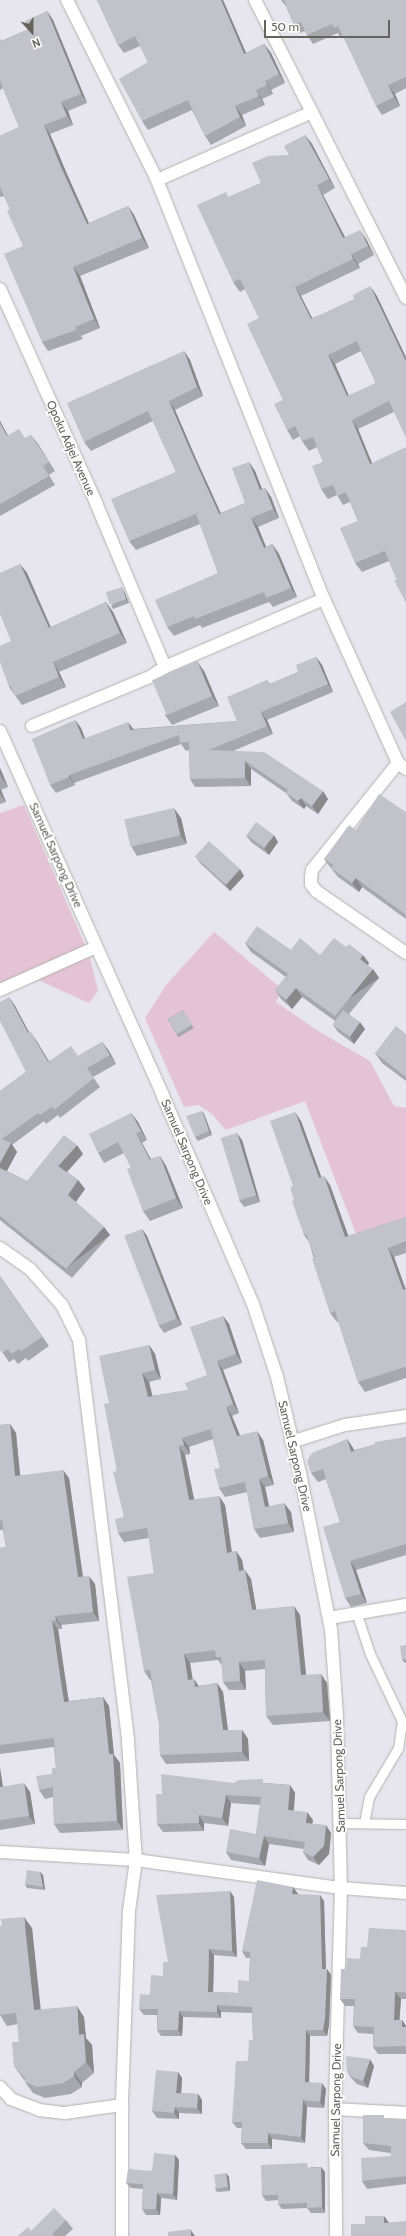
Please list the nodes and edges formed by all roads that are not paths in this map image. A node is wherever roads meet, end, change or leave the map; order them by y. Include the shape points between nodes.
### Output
1 (67, 0) edge
2 (255, 0) edge
3 (312, 112) junction
4 (158, 180) junction
5 (0, 289) edge
6 (406, 298) edge
7 (324, 599) junction
8 (165, 667) junction
9 (32, 726) dead end
10 (0, 731) edge
11 (402, 766) edge
12 (96, 947) junction
13 (406, 953) edge
14 (0, 990) edge
15 (0, 1248) edge
16 (406, 1416) edge
17 (291, 1442) junction
18 (406, 1605) edge
19 (356, 1612) junction
20 (329, 1618) junction
21 (364, 1822) junction
22 (341, 1823) junction
23 (406, 1824) edge
24 (0, 1852) edge
25 (136, 1860) junction
26 (342, 1888) junction
27 (406, 1893) edge
28 (0, 2086) edge
29 (122, 2105) junction
30 (335, 2109) junction
31 (406, 2113) edge
32 (122, 2236) edge
33 (336, 2236) edge

1 - 4 street
2 - 3 street
3 - 4 street
3 - 6 street
4 - 7 street
5 - 8 street, Opoku Adjei Avenue
7 - 8 street
7 - 11 street
8 - 9 street via 150,677
10 - 12 street, Samuel Sarpong Drive
11 - 13 street via 312,870 311,884 316,891
12 - 14 street
12 - 17 street, Samuel Sarpong Drive via 253,1304 278,1377
15 - 25 street via 30,1269 62,1305 79,1340 128,1741
16 - 17 street via 346,1425
17 - 20 street, Samuel Sarpong Drive
18 - 19 street
19 - 20 street
19 - 21 lane via 368,1649 402,1721 398,1748 372,1790
20 - 22 street, Samuel Sarpong Drive via 338,1717
21 - 22 lane
21 - 23 lane
22 - 26 street, Samuel Sarpong Drive
24 - 25 street
25 - 26 street
25 - 29 street via 129,1911
26 - 27 street
26 - 30 street, Samuel Sarpong Drive
28 - 29 street via 11,2098 39,2110 65,2113
29 - 32 street
30 - 31 street
30 - 33 street, Samuel Sarpong Drive

